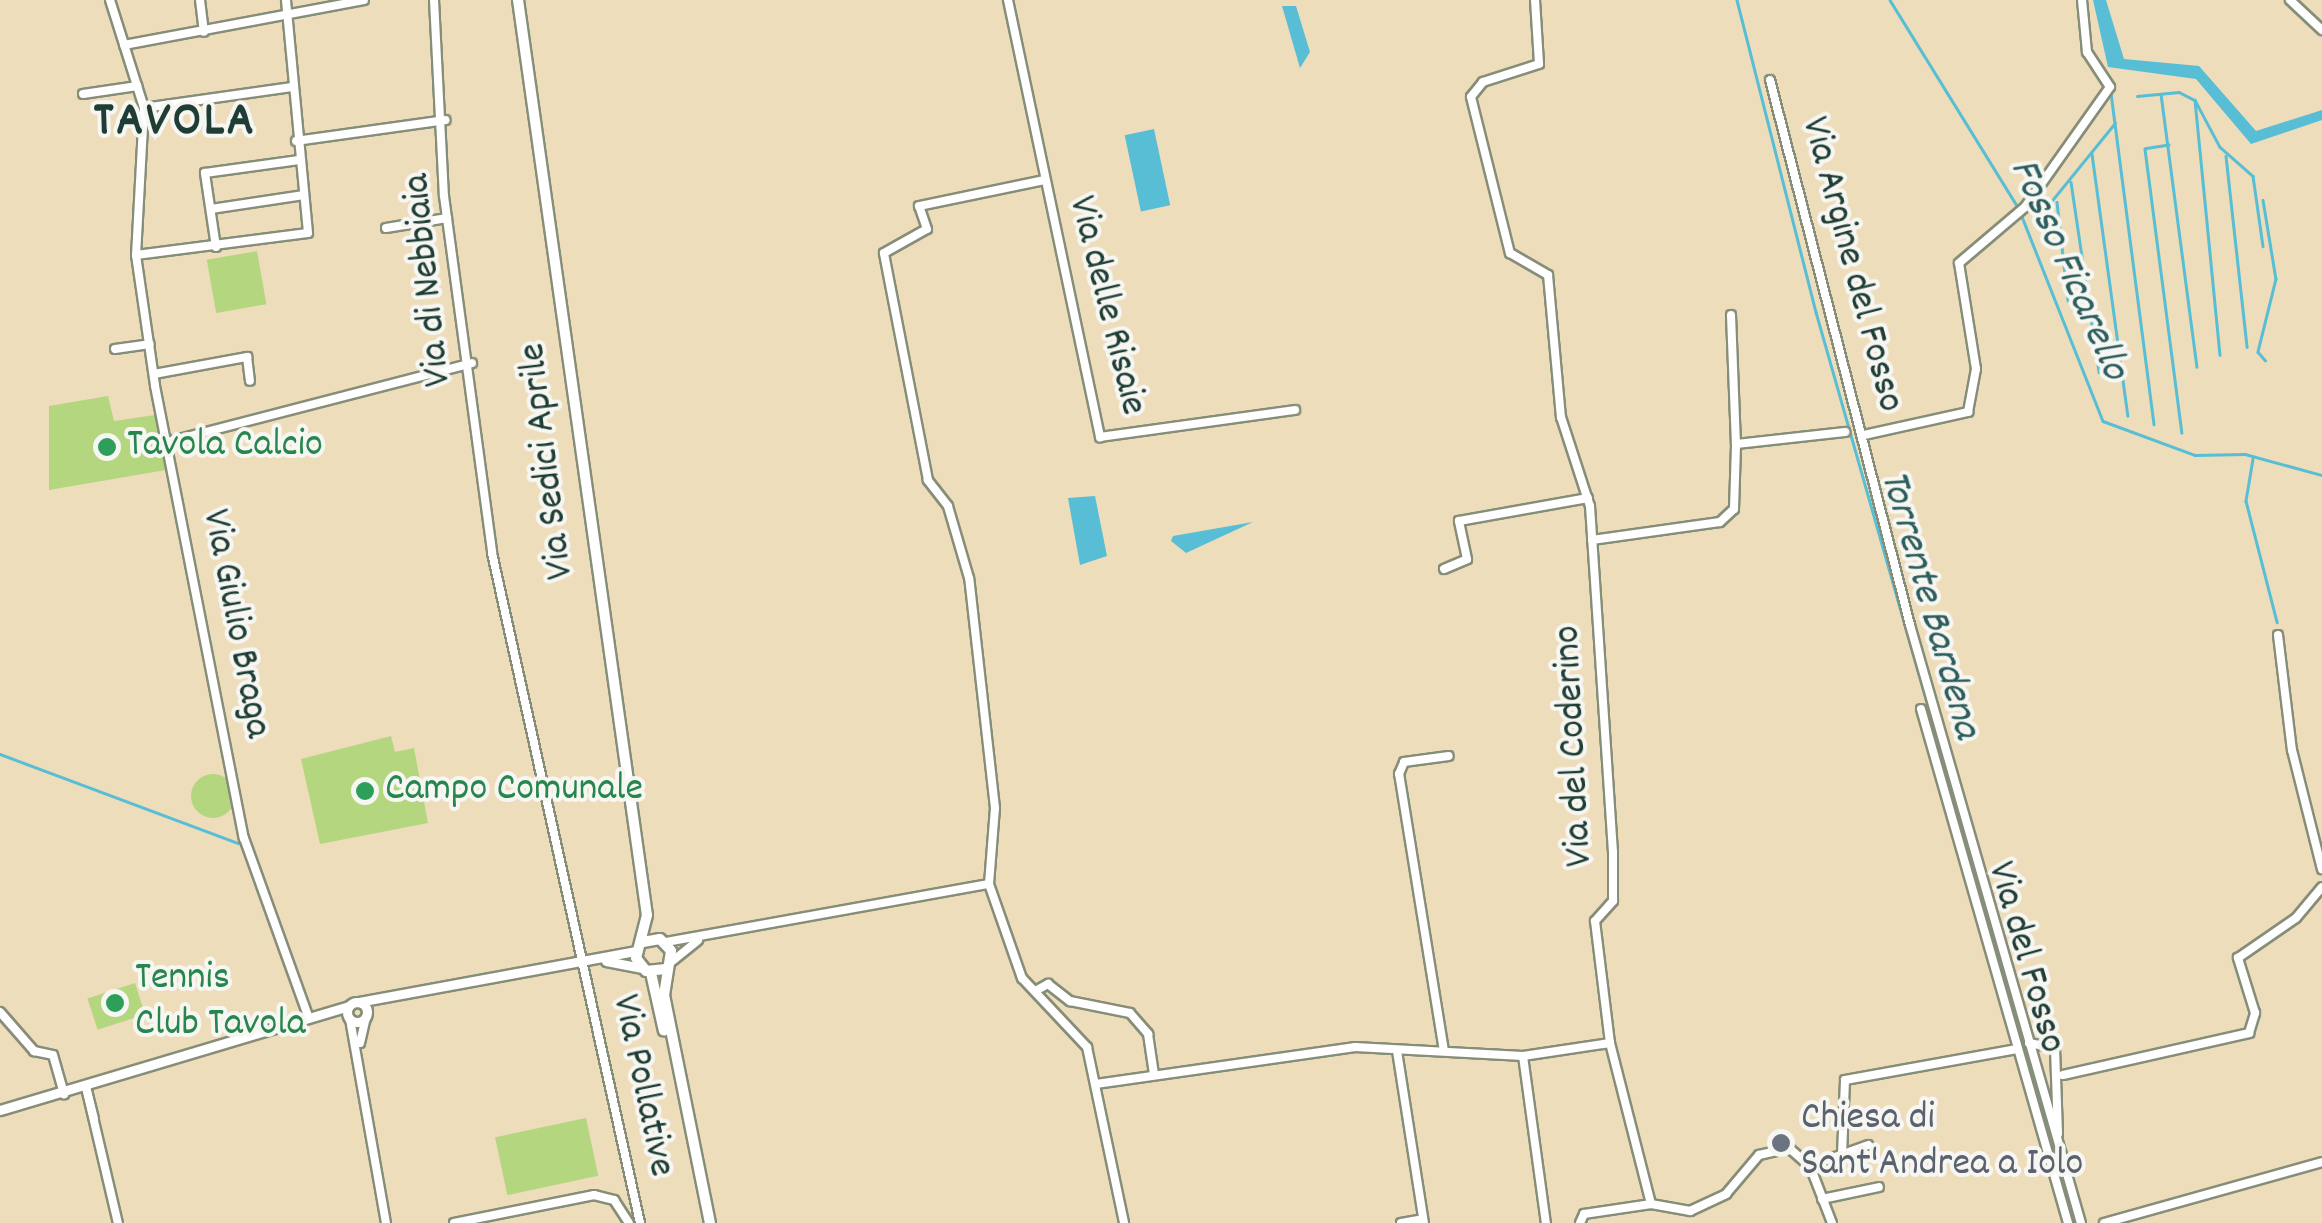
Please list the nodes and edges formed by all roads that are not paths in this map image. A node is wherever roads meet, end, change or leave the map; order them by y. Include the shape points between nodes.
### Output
1 (110, 0) edge
2 (200, 0) edge
3 (286, 0) edge
4 (364, 0) edge
5 (434, 0) edge
6 (518, 0) edge
7 (1008, 0) edge
8 (1535, 0) edge
9 (2082, 0) edge
10 (2290, 0) edge
11 (288, 16) junction
12 (2322, 30) edge
13 (204, 32) junction
14 (124, 45) junction
15 (1770, 80) dead end
16 (137, 86) junction
17 (292, 87) junction
18 (83, 94) dead end
19 (144, 108) junction
20 (446, 120) junction
21 (296, 142) junction
22 (299, 160) junction
23 (1044, 180) junction
24 (304, 195) junction
25 (210, 209) junction
26 (447, 218) junction
27 (386, 228) dead end
28 (216, 248) junction
29 (136, 255) junction
30 (1732, 315) dead end
31 (150, 344) junction
32 (115, 349) dead end
33 (472, 363) junction
34 (154, 374) junction
35 (250, 381) dead end
36 (1295, 410) dead end
37 (1845, 432) dead end
38 (1864, 434) junction
39 (166, 442) junction
40 (1736, 444) junction
41 (1588, 498) junction
42 (1592, 540) junction
43 (1444, 569) dead end
44 (2278, 635) dead end
45 (1922, 708) dead end
46 (1449, 756) dead end
47 (2322, 869) edge
48 (988, 884) junction
49 (2322, 887) edge
50 (647, 915) junction
51 (701, 938) junction
52 (663, 940) junction
53 (639, 947) junction
54 (603, 960) junction
55 (583, 963) junction
56 (668, 966) junction
57 (646, 971) junction
58 (1037, 990) junction
59 (386, 998) junction
60 (351, 1010) junction
61 (0, 1012) edge
62 (367, 1015) junction
63 (308, 1016) junction
64 (1610, 1043) junction
65 (2029, 1043) junction
66 (359, 1047) junction
67 (2018, 1049) junction
68 (1397, 1051) junction
69 (1444, 1051) junction
70 (1523, 1056) junction
71 (1154, 1074) junction
72 (2063, 1075) junction
73 (98, 1084) junction
74 (1096, 1084) junction
75 (86, 1087) junction
76 (66, 1094) junction
77 (89, 1103) junction
78 (0, 1110) edge
79 (1868, 1146) dead end
80 (1842, 1155) junction
81 (2062, 1155) junction
82 (2322, 1162) edge
83 (1810, 1166) junction
84 (1879, 1187) dead end
85 (1822, 1198) junction
86 (1651, 1204) junction
87 (380, 1210) junction
88 (1681, 1212) junction
89 (1423, 1221) edge
90 (118, 1223) edge
91 (378, 1223) edge
92 (386, 1223) edge
93 (454, 1223) edge
94 (629, 1223) edge
95 (640, 1223) edge
96 (706, 1223) edge
97 (1124, 1223) edge
98 (1401, 1223) edge
99 (1546, 1223) edge
100 (1580, 1223) edge
101 (1683, 1223) edge
102 (1832, 1223) edge
103 (2068, 1223) edge
104 (2082, 1223) edge
105 (2104, 1223) edge

1 - 14 street, Via Giulio Braga
2 - 13 street
3 - 11 street
4 - 11 street
5 - 20 street, Via di Nebbiaia
6 - 50 main road, Via Sedici Aprile
7 - 23 street, Via delle Risaie
8 - 41 street, Via del Coderino via 1539,64 1474,90 1510,253 1548,275 1561,417
9 - 38 street via 2087,52 2110,86 2025,207 1955,273 1976,369 1968,412
10 - 12 street
11 - 13 street
11 - 17 street
13 - 14 street
14 - 16 street, Via Giulio Braga
15 - 38 street, Via Argine del Fosso
16 - 18 street
16 - 19 street, Via Giulio Braga
17 - 19 street
17 - 21 street
19 - 29 street, Via Giulio Braga
20 - 21 street
20 - 26 street, Via di Nebbiaia
21 - 22 street
22 - 24 street
22 - 25 street via 205,173
23 - 36 street, Via delle Risaie via 1100,436
23 - 48 street via 919,206 927,229 884,253 928,480 948,506 970,578 995,808
24 - 25 street
24 - 28 street via 308,233
25 - 28 street
26 - 27 street
26 - 33 street, Via di Nebbiaia
28 - 29 street
29 - 31 street, Via Giulio Braga
30 - 40 street
31 - 32 street
31 - 34 street, Via Giulio Braga
33 - 39 street
33 - 55 street, Via di Nebbiaia via 499,592
34 - 35 street via 247,358
34 - 39 street, Via Giulio Braga
37 - 40 street
38 - 65 street, Via Argine del Fosso
39 - 63 street, Via Giulio Braga via 244,838
40 - 42 street via 1726,520
41 - 42 street, Via del Coderino
41 - 43 street via 1459,521 1466,561
42 - 64 street, Via del Coderino via 1613,852 1613,901 1595,921
44 - 47 street via 2292,750
45 - 67 street, Via del Fosso
46 - 69 street via 1404,762 1399,774
48 - 51 street
48 - 58 street via 1018,972
49 - 72 street via 2296,918 2238,958 2255,1013 2249,1032
50 - 52 main road
50 - 53 main road
51 - 52 street
51 - 56 street
52 - 53 main road
52 - 56 main road
53 - 54 street
53 - 57 main road
54 - 55 street
54 - 57 street
55 - 59 street
55 - 95 street, Via Pollative
56 - 57 main road
56 - 96 main road
57 - 96 main road
58 - 71 street via 1048,984 1070,1001 1130,1013 1148,1034
58 - 74 street via 1087,1046
59 - 60 street
59 - 62 street
60 - 62 street
60 - 62 street
60 - 63 street
60 - 66 street
61 - 76 street via 34,1051 53,1055
62 - 66 street
63 - 73 street
64 - 70 street
64 - 86 street, Via del Coderino
65 - 72 street via 2053,1046
65 - 81 street, Via Argine del Fosso
66 - 87 street
67 - 80 street via 1847,1078 1836,1120
67 - 103 street, Via del Fosso
68 - 69 street
68 - 71 street via 1355,1047
68 - 89 street
69 - 70 street
70 - 99 street
71 - 74 street
72 - 81 street
73 - 75 street
73 - 77 street
74 - 97 street
75 - 76 street
75 - 77 street
76 - 77 street
76 - 78 street
77 - 90 street
79 - 80 street
80 - 83 street
81 - 104 street, Via Argine del Fosso
82 - 105 street
83 - 85 street
83 - 88 street via 1796,1149 1763,1153 1726,1194
84 - 85 street
85 - 102 street
86 - 88 street
86 - 100 street via 1584,1214
87 - 91 street
87 - 92 street
88 - 101 street
89 - 98 street
93 - 94 street, Via Pollative via 581,1197 614,1200

